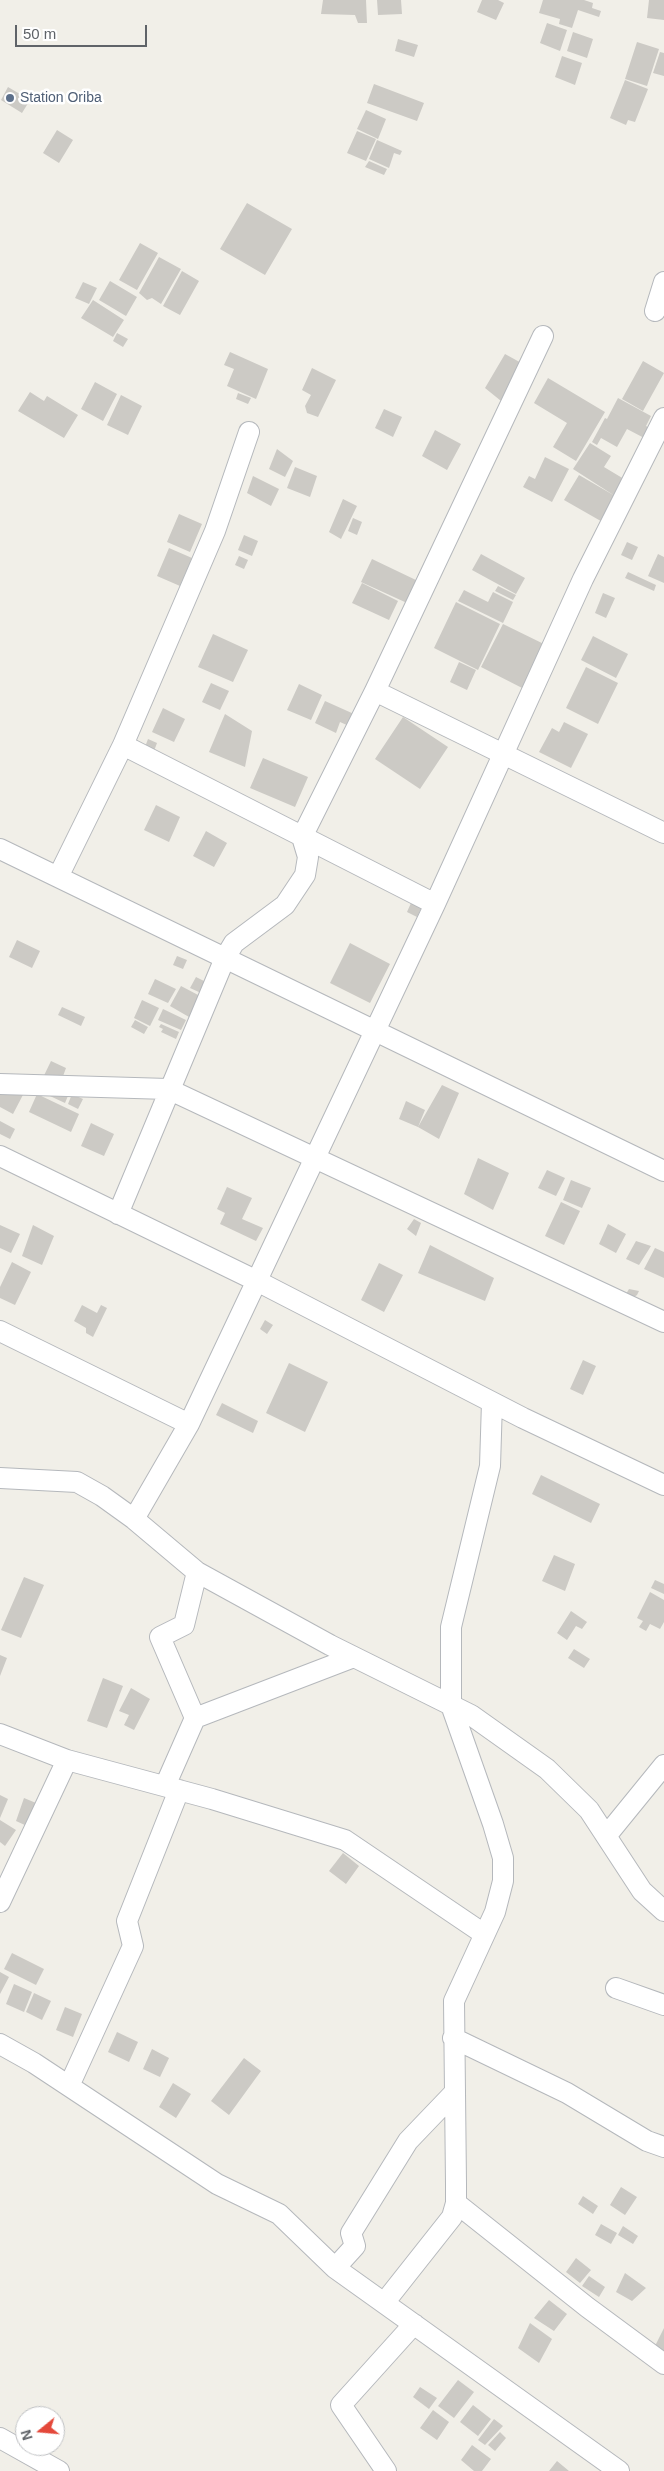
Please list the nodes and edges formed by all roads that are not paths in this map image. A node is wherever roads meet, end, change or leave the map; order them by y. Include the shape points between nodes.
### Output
1 (664, 282) edge
2 (655, 311) dead end
3 (543, 336) dead end
4 (664, 418) edge
5 (249, 432) dead end
6 (375, 691) junction
7 (123, 745) junction
8 (503, 754) junction
9 (664, 834) edge
10 (302, 838) junction
11 (0, 849) edge
12 (58, 877) junction
13 (435, 904) junction
14 (224, 958) junction
15 (375, 1031) junction
16 (0, 1084) edge
17 (168, 1089) junction
18 (0, 1156) edge
19 (314, 1159) junction
20 (664, 1171) edge
21 (118, 1214) junction
22 (257, 1281) junction
23 (664, 1322) edge
24 (0, 1331) edge
25 (492, 1402) junction
26 (189, 1424) junction
27 (0, 1478) edge
28 (664, 1485) edge
29 (134, 1519) junction
30 (197, 1572) junction
31 (354, 1656) junction
32 (451, 1705) junction
33 (196, 1718) junction
34 (0, 1734) edge
35 (67, 1760) junction
36 (664, 1765) edge
37 (172, 1788) junction
38 (607, 1835) junction
39 (0, 1902) edge
40 (664, 1911) edge
41 (484, 1934) junction
42 (616, 1988) dead end
43 (664, 2005) edge
44 (453, 2038) junction
45 (0, 2044) edge
46 (69, 2086) junction
47 (454, 2093) junction
48 (664, 2147) edge
49 (456, 2203) junction
50 (334, 2268) junction
51 (384, 2303) junction
52 (414, 2324) junction
53 (664, 2364) edge
54 (0, 2438) edge
55 (609, 2468) edge
56 (59, 2471) edge
57 (386, 2471) edge

1 - 2 street
3 - 6 street
4 - 8 street via 583,579
5 - 7 street via 215,531
6 - 8 street
6 - 10 street
7 - 10 street
7 - 12 street
8 - 9 street
8 - 13 street
10 - 13 street
10 - 14 street via 308,857 305,875 294,893 284,905 234,943
11 - 12 street
12 - 14 street
13 - 15 street
14 - 15 street
14 - 17 street
15 - 19 street
15 - 20 street
16 - 17 street
17 - 19 street
17 - 21 street
18 - 21 street
19 - 22 street
19 - 23 street
21 - 22 street
22 - 25 street
22 - 26 street
24 - 26 street
25 - 28 street
25 - 32 street via 490,1466 451,1627
26 - 29 street
27 - 29 street via 77,1482
29 - 30 street
30 - 31 street
30 - 33 street via 184,1625 160,1637
31 - 32 street
31 - 33 street
32 - 38 street via 471,1715 547,1769 589,1810
32 - 41 street via 503,1858 503,1881 495,1912
33 - 37 street
34 - 35 street
35 - 37 street
35 - 39 street
36 - 38 street
37 - 41 street via 344,1840
37 - 46 street via 127,1920 133,1946
38 - 40 street via 642,1891
41 - 44 street via 454,2001
42 - 43 street
44 - 47 street
44 - 48 street via 567,2093 647,2141
45 - 46 street
46 - 50 street via 217,2184 279,2214
47 - 49 street
47 - 50 street via 408,2140 351,2233 355,2246
49 - 51 street via 452,2217
49 - 53 street via 586,2307
50 - 51 street
51 - 52 street
52 - 55 street
52 - 57 street via 340,2405
54 - 56 street

